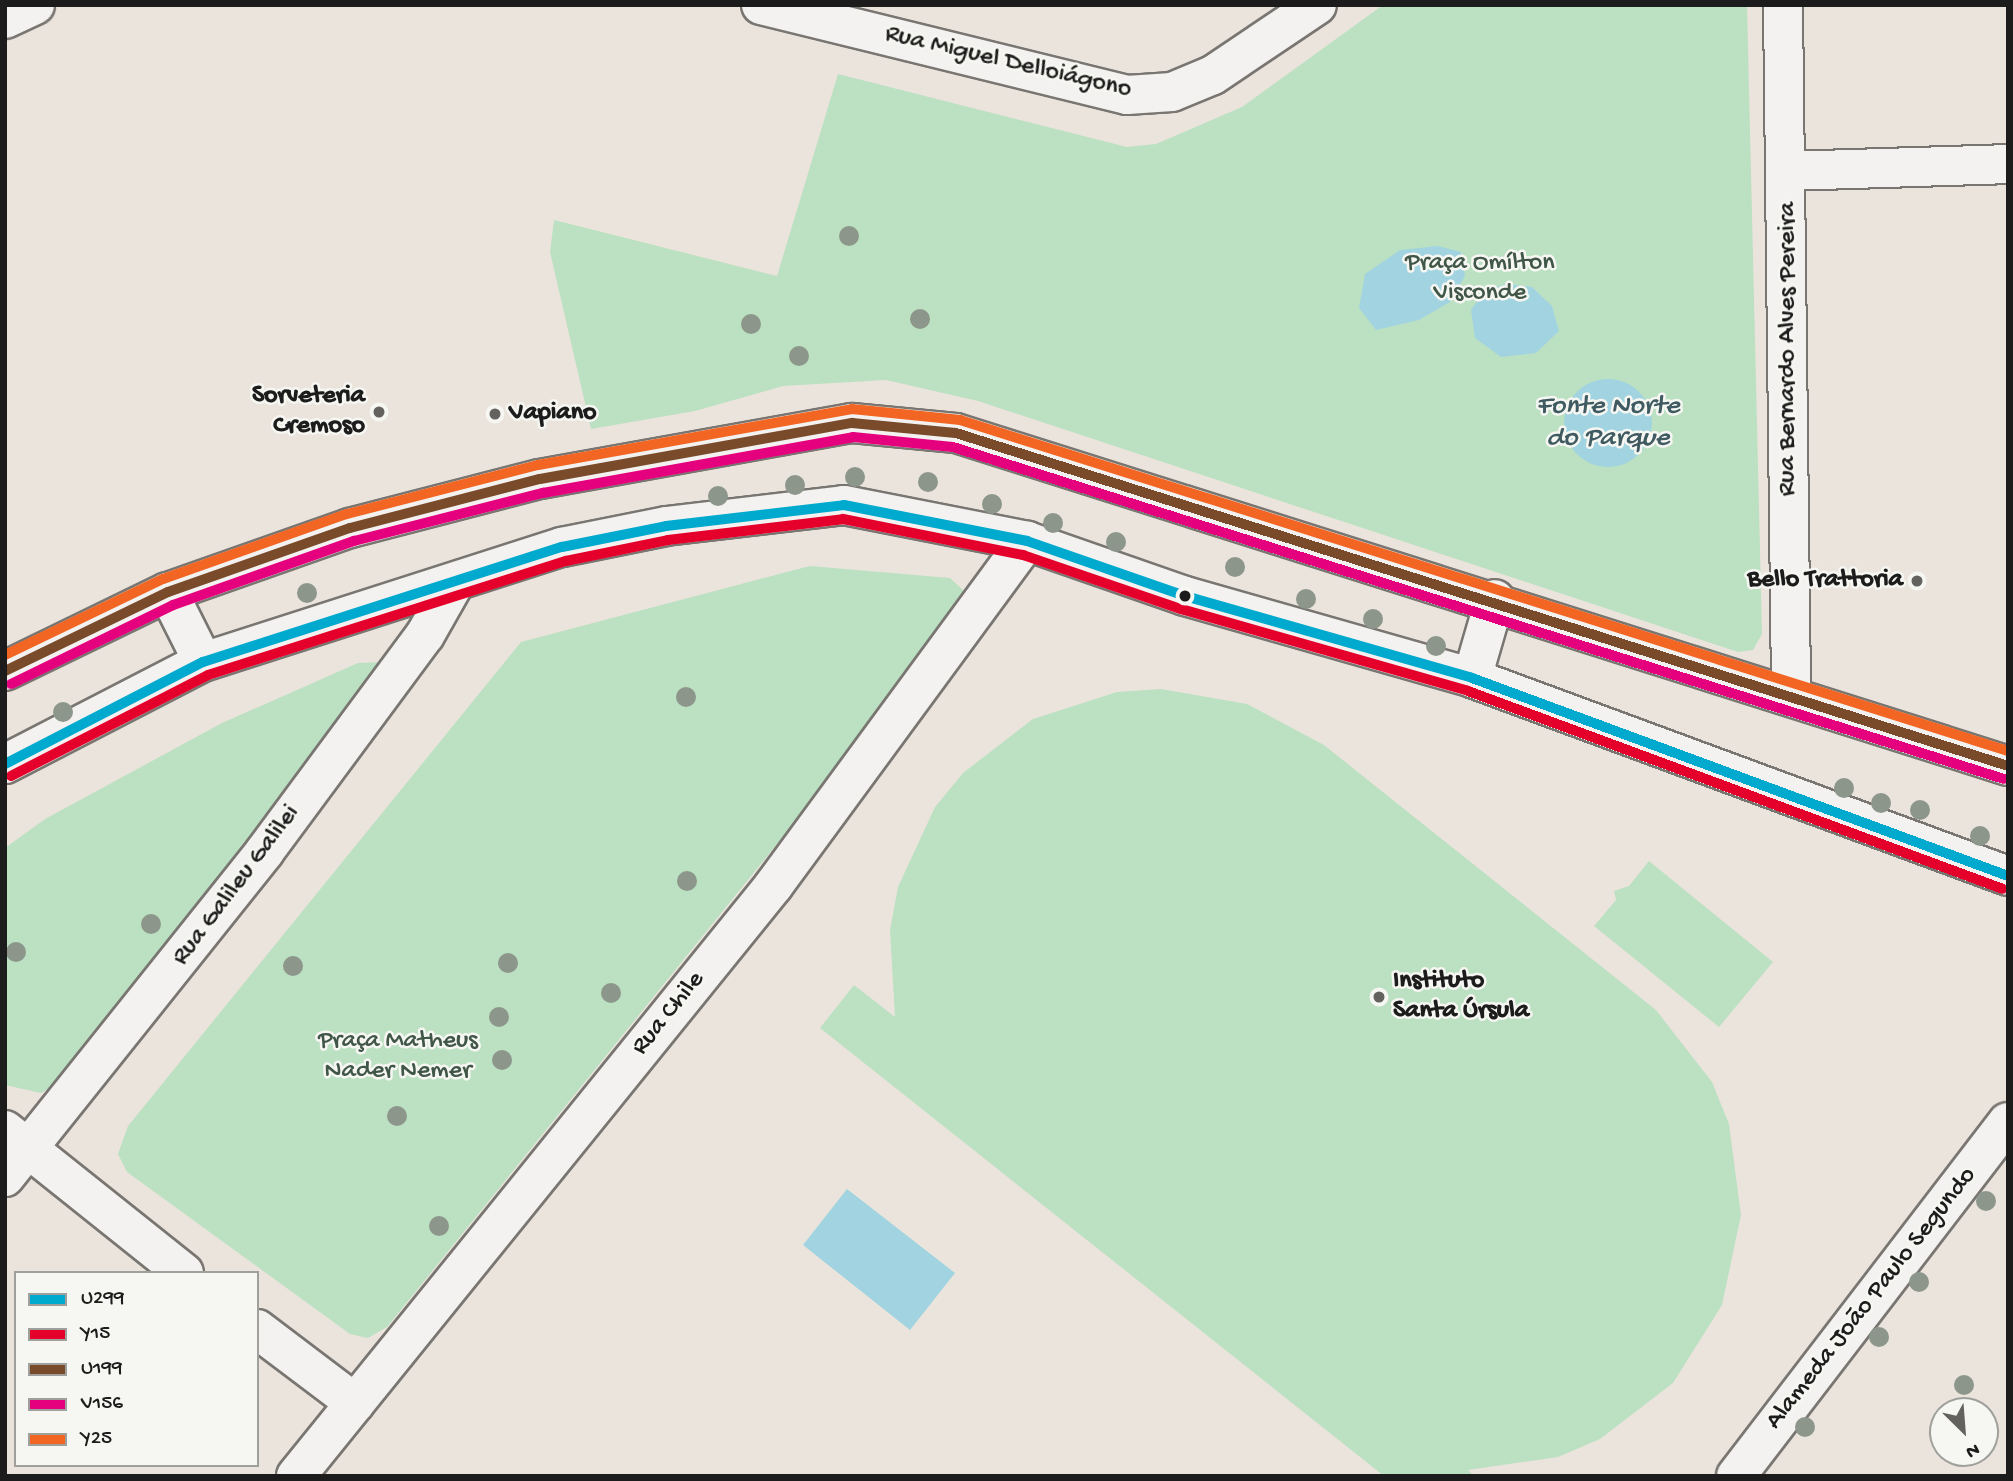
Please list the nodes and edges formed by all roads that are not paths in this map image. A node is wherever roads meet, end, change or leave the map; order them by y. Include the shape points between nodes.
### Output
1 (35, 5) edge
2 (1317, 5) edge
3 (1783, 5) edge
4 (781, 7) edge
5 (5, 19) edge
6 (2008, 164) edge
7 (1788, 171) junction
8 (1027, 541) junction
9 (454, 584) junction
10 (168, 592) junction
11 (1495, 598) junction
12 (202, 662) junction
13 (5, 671) edge
14 (1472, 678) junction
15 (1791, 693) junction
16 (5, 764) edge
17 (2008, 766) edge
18 (2008, 876) edge
19 (2008, 1122) edge
20 (13, 1152) edge
21 (181, 1271) edge
22 (259, 1331) edge
23 (355, 1403) junction
24 (296, 1476) edge
25 (1736, 1476) edge

1 - 5 main road
2 - 4 main road, Rua Miguel Delloiágono via 1213,75 1171,92 1127,95
3 - 7 main road, Rua Bernardo Alves Pereira
6 - 7 main road
7 - 15 main road, Rua Bernardo Alves Pereira
8 - 9 main road via 844,505 562,547
8 - 14 main road via 1185,596
8 - 23 main road, Rua Chile via 774,885
9 - 12 main road
9 - 20 main road, Rua Galileu Galilei via 425,635 265,851
10 - 11 main road via 350,528 515,486 852,422 956,433
10 - 12 main road
10 - 13 main road
11 - 14 main road
11 - 15 main road
12 - 16 main road
14 - 18 main road
15 - 17 main road
19 - 25 main road, Alameda João Paulo Segundo
20 - 21 main road
22 - 23 main road
23 - 24 main road, Rua Chile

